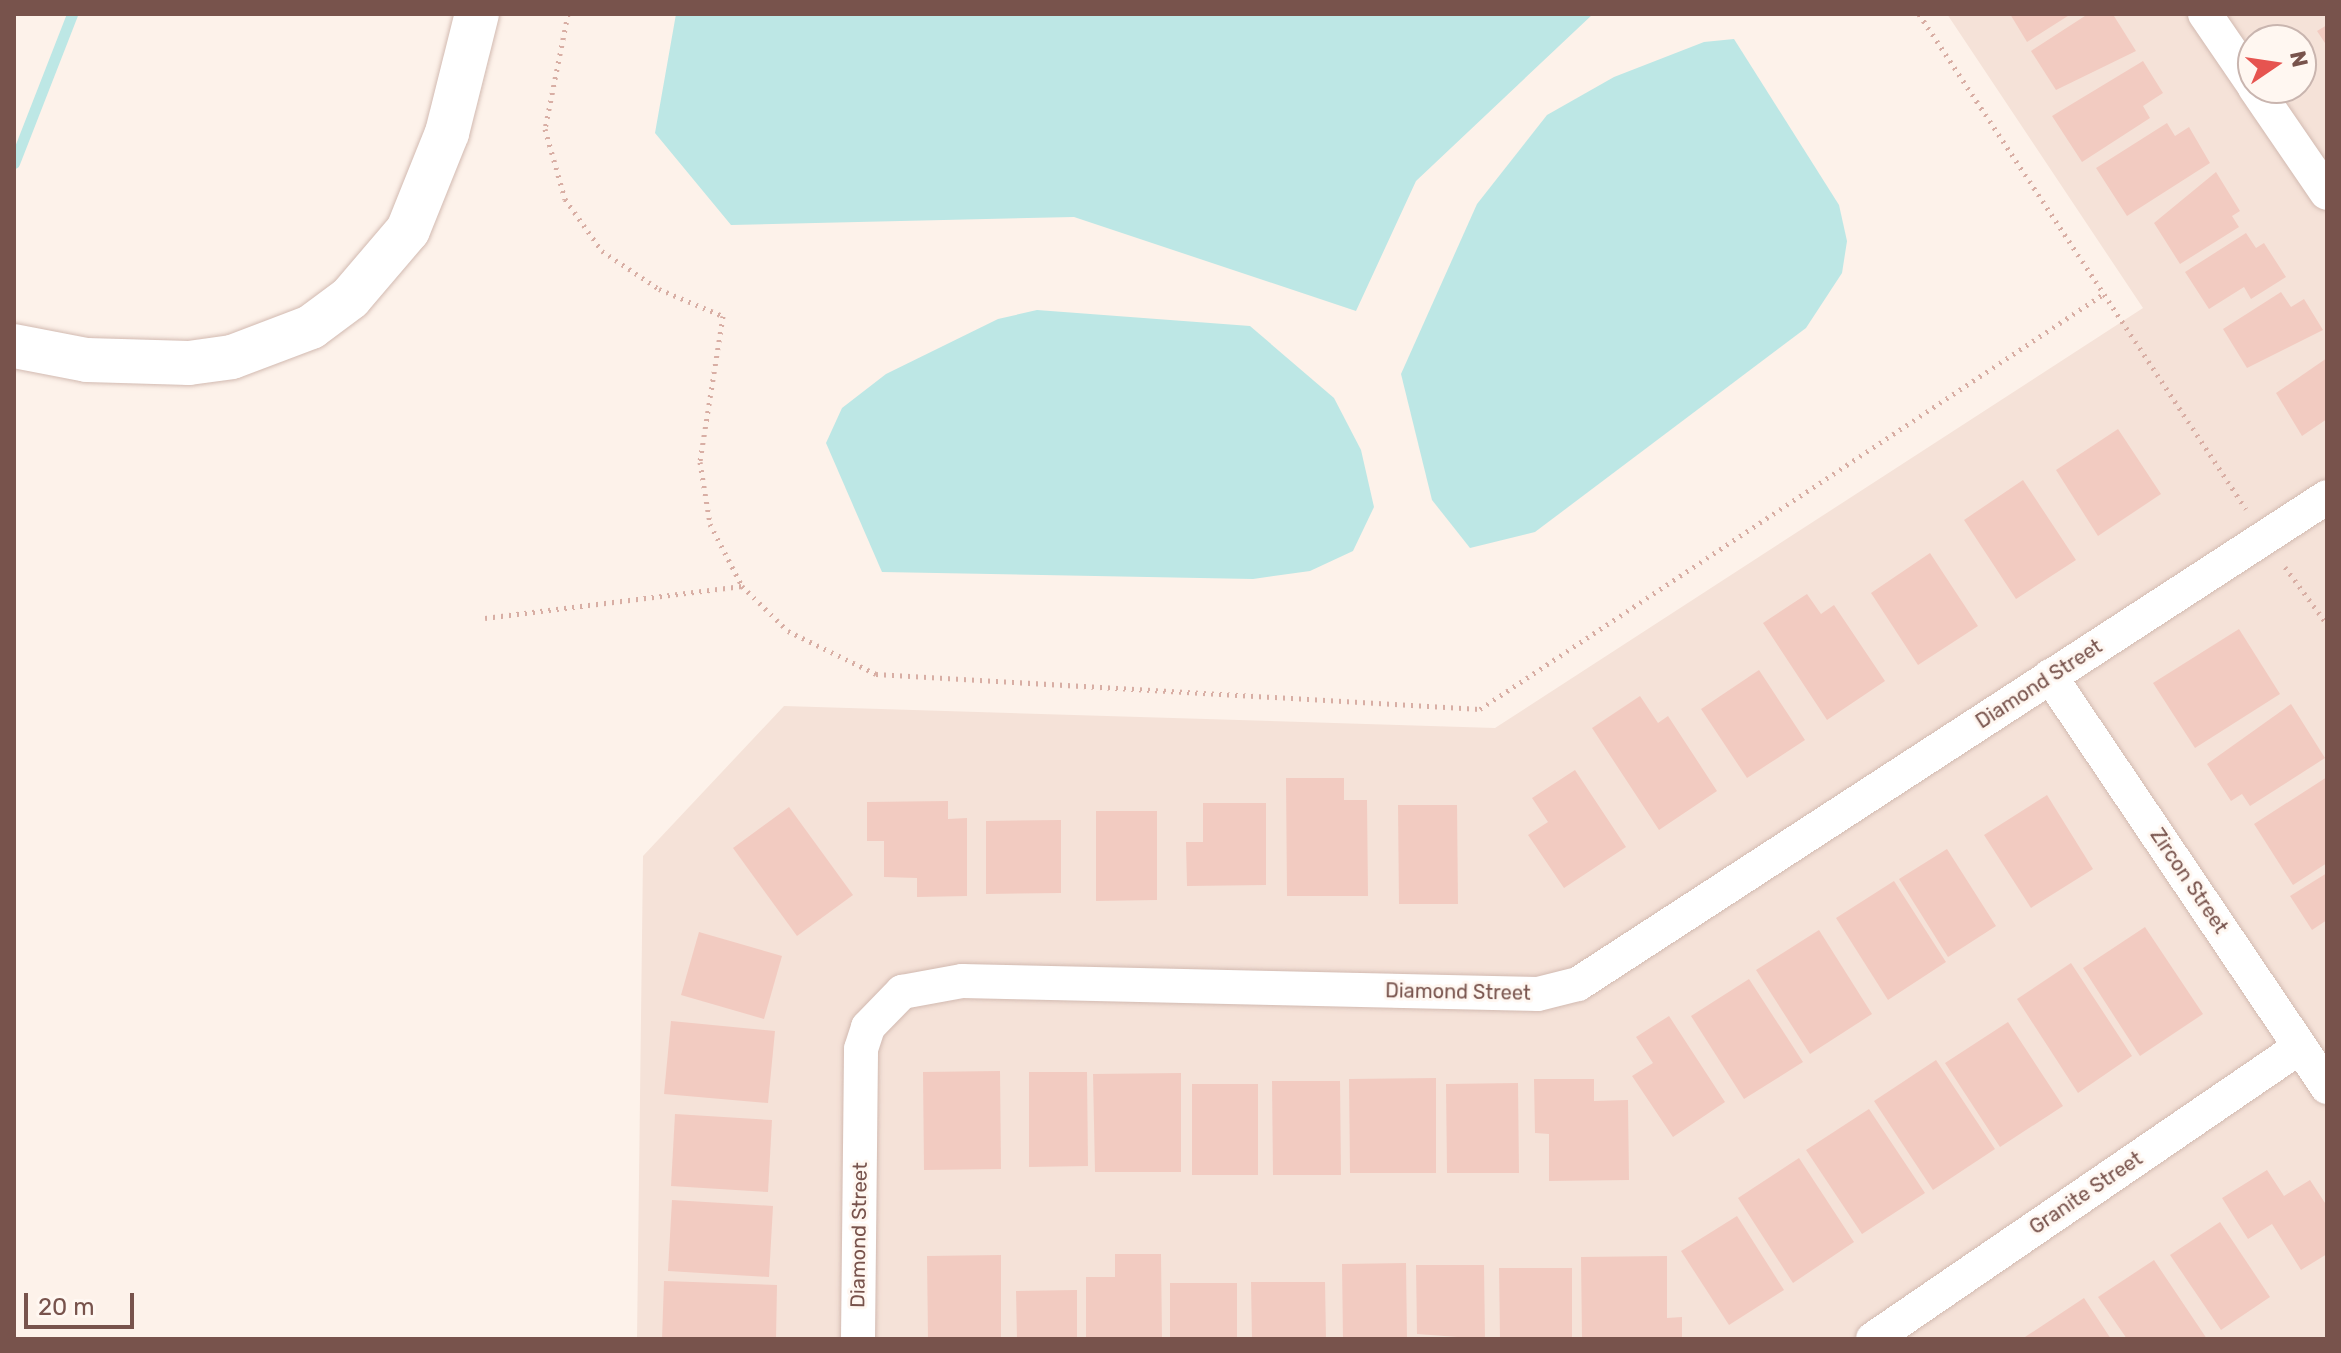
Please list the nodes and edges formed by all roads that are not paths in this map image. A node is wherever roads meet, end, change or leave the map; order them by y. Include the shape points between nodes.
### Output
1 (477, 14) edge
2 (2213, 17) edge
3 (2237, 57) edge
4 (2266, 104) edge
5 (2327, 193) edge
6 (14, 346) edge
7 (2327, 497) edge
8 (2050, 676) junction
9 (2300, 1047) junction
10 (2327, 1087) edge
11 (858, 1339) edge
12 (1873, 1339) edge

1 - 6 main road via 447,133 408,230 350,298 311,327 232,357 189,363 87,360
2 - 3 street
4 - 5 street
7 - 8 street, Diamond Street
8 - 9 street, Zircon Street
8 - 11 street, Diamond Street via 1596,975 1558,990 962,981 902,992 881,1009 861,1049
9 - 10 street, Zircon Street
9 - 12 street, Granite Street

